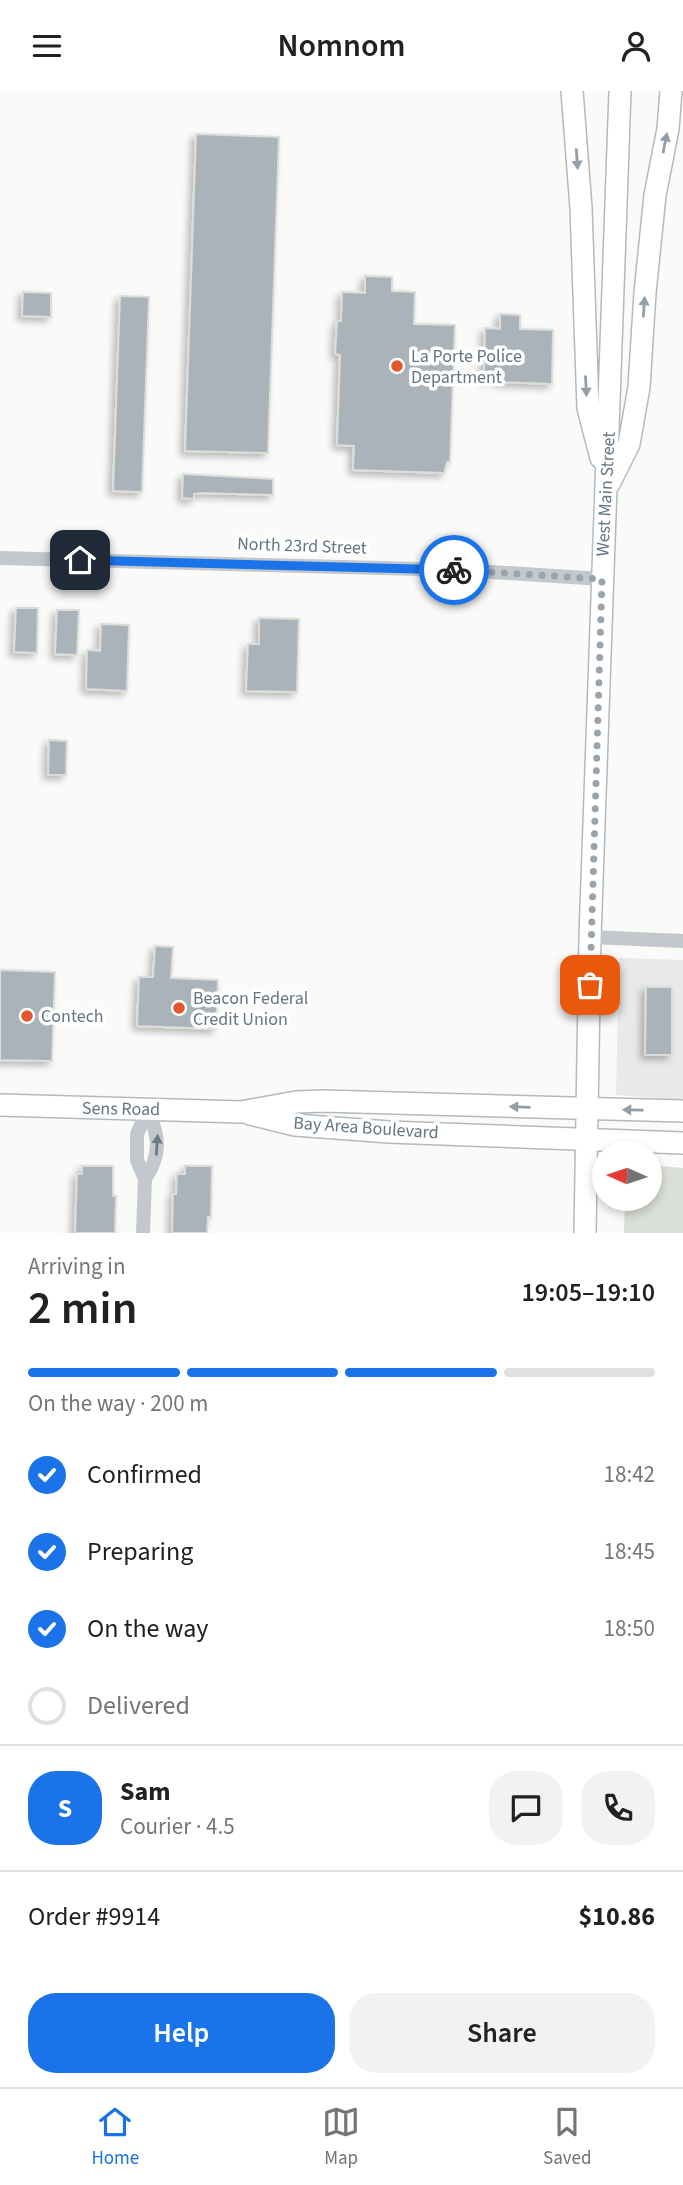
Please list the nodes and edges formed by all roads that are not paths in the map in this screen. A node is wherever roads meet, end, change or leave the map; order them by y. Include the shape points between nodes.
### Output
1 (572, 91) edge
2 (620, 91) edge
3 (671, 91) edge
4 (606, 485) junction
5 (0, 558) edge
6 (602, 579) junction
7 (590, 937) junction
8 (683, 941) edge
9 (296, 1102) junction
10 (0, 1105) edge
11 (588, 1109) junction
12 (148, 1110) junction
13 (683, 1111) edge
14 (241, 1112) junction
15 (295, 1125) junction
16 (588, 1138) junction
17 (683, 1143) edge
18 (145, 1179) junction
19 (143, 1233) edge
20 (584, 1233) edge

1 -> 4 main road via 588,408
2 - 4 main road, West Main Street
4 -> 3 main road via 629,444 639,387 655,195
4 - 6 main road, West Main Street
5 - 6 street, North 23rd Street via 459,570
6 - 7 main road, West Main Street
7 - 8 street
7 - 11 main road, West Main Street
11 -> 9 main road, Bay Area Boulevard
9 - 14 main road, Bay Area Boulevard
9 - 15 main road
10 - 12 main road, Sens Road
13 -> 11 main road, Bay Area Boulevard
11 - 16 main road, West Main Street
12 - 14 main road, Sens Road
12 - 18 street via 137,1134 137,1160
18 -> 12 street via 155,1161 158,1135
14 - 15 main road, Bay Area Boulevard
15 - 16 main road, Bay Area Boulevard
16 - 17 main road, Bay Area Boulevard
16 - 20 main road, West Main Street
18 - 19 street

